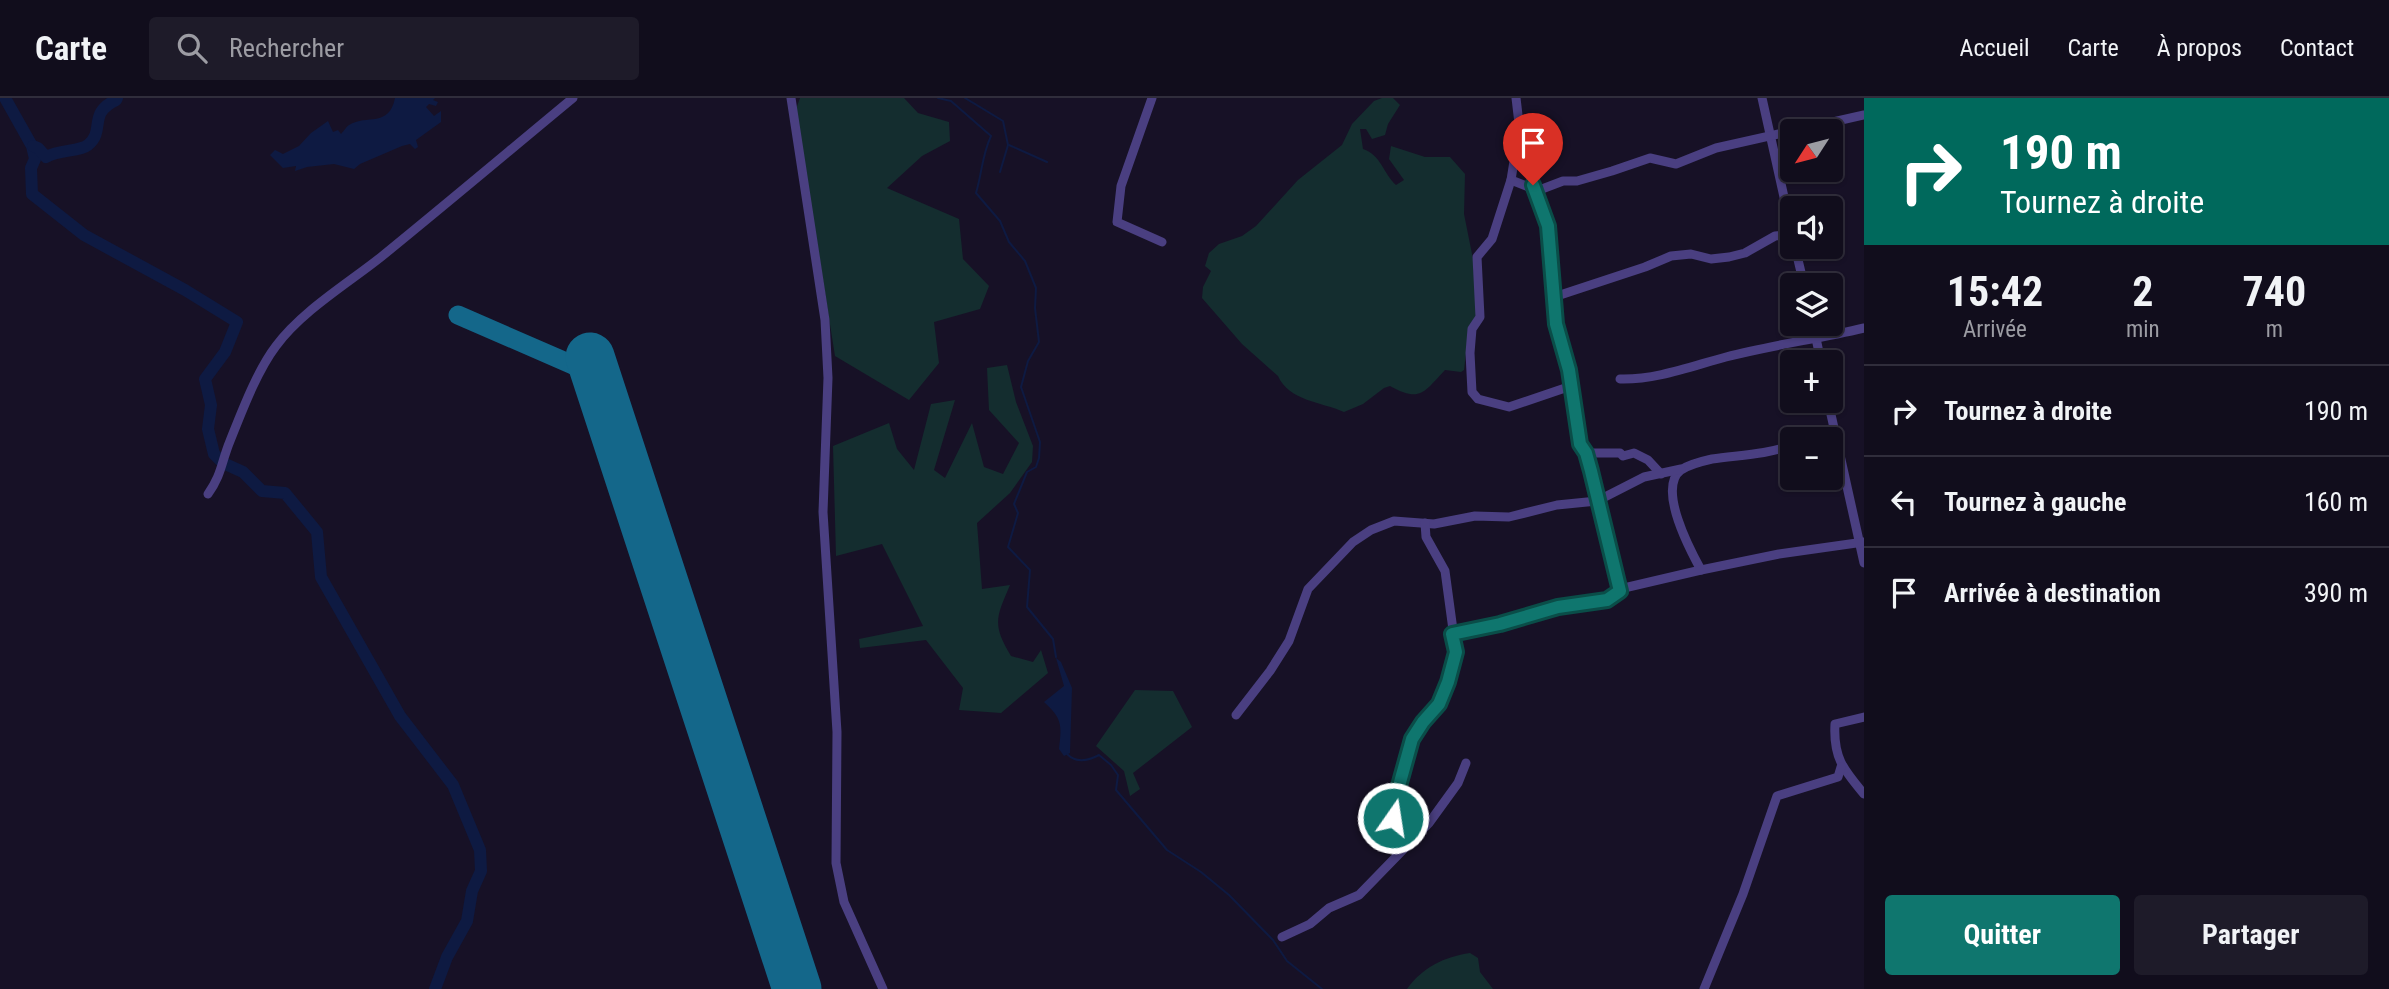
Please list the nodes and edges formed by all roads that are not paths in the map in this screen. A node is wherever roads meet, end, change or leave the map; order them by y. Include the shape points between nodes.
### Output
1 (573, 98) edge
2 (791, 98) edge
3 (1152, 98) edge
4 (1516, 98) edge
5 (1762, 98) edge
6 (1864, 115) edge
7 (1843, 120) edge
8 (1519, 128) junction
9 (1780, 134) edge
10 (1771, 136) junction
11 (1511, 180) junction
12 (1535, 188) junction
13 (1784, 196) edge
14 (1780, 235) edge
15 (1162, 242) dead end
16 (1554, 297) junction
17 (1864, 328) edge
18 (1815, 336) edge
19 (1816, 340) junction
20 (1818, 350) edge
21 (1620, 379) dead end
22 (1571, 387) junction
23 (1780, 448) edge
24 (1586, 453) junction
25 (1843, 465) edge
26 (1681, 469) junction
27 (1661, 474) junction
28 (208, 494) dead end
29 (1597, 501) junction
30 (1425, 523) junction
31 (1862, 542) edge
32 (1864, 563) edge
33 (1701, 570) junction
34 (1620, 591) junction
35 (1452, 634) junction
36 (1236, 715) dead end
37 (1864, 717) edge
38 (1466, 763) dead end
39 (1841, 767) junction
40 (1864, 794) edge
41 (1398, 855) junction
42 (1282, 937) dead end
43 (883, 989) edge
44 (1704, 989) edge

1 - 28 street via 297,320 274,348 248,396 219,478
2 - 43 street via 825,320 824,512 837,732 836,863 844,902
3 - 15 street via 1121,186 1116,222
4 - 8 street
5 - 10 street
6 - 7 street
8 - 11 street
8 - 12 street
9 - 10 street
10 - 12 street via 1716,148 1676,164 1650,158 1577,181
10 - 13 street
11 - 12 street
11 - 22 street via 1492,239 1476,257 1480,317 1472,329 1472,391 1478,399 1509,407
12 - 16 street via 1548,226
14 - 16 street via 1729,257 1671,256
16 - 22 street
17 - 19 street
18 - 19 street
19 - 20 street
19 - 21 street via 1654,376
22 - 24 street via 1580,444
23 - 26 street
24 - 27 street via 1633,453
24 - 29 street
25 - 31 street
26 - 27 street
26 - 33 street via 1674,479 1672,499
27 - 29 street via 1644,477
29 - 30 street via 1508,517
29 - 34 street
30 - 35 street via 1426,537 1445,571
30 - 36 street via 1394,521 1371,530 1333,562 1308,589 1289,642
31 - 32 street
31 - 33 street
33 - 34 street
34 - 35 street via 1607,600 1558,607
35 - 41 street via 1456,652 1443,696 1412,739 1394,804 1392,832
37 - 39 street via 1835,724
38 - 41 street via 1458,783 1429,823
39 - 40 street
39 - 44 street via 1838,777 1777,796
41 - 42 street via 1359,895

